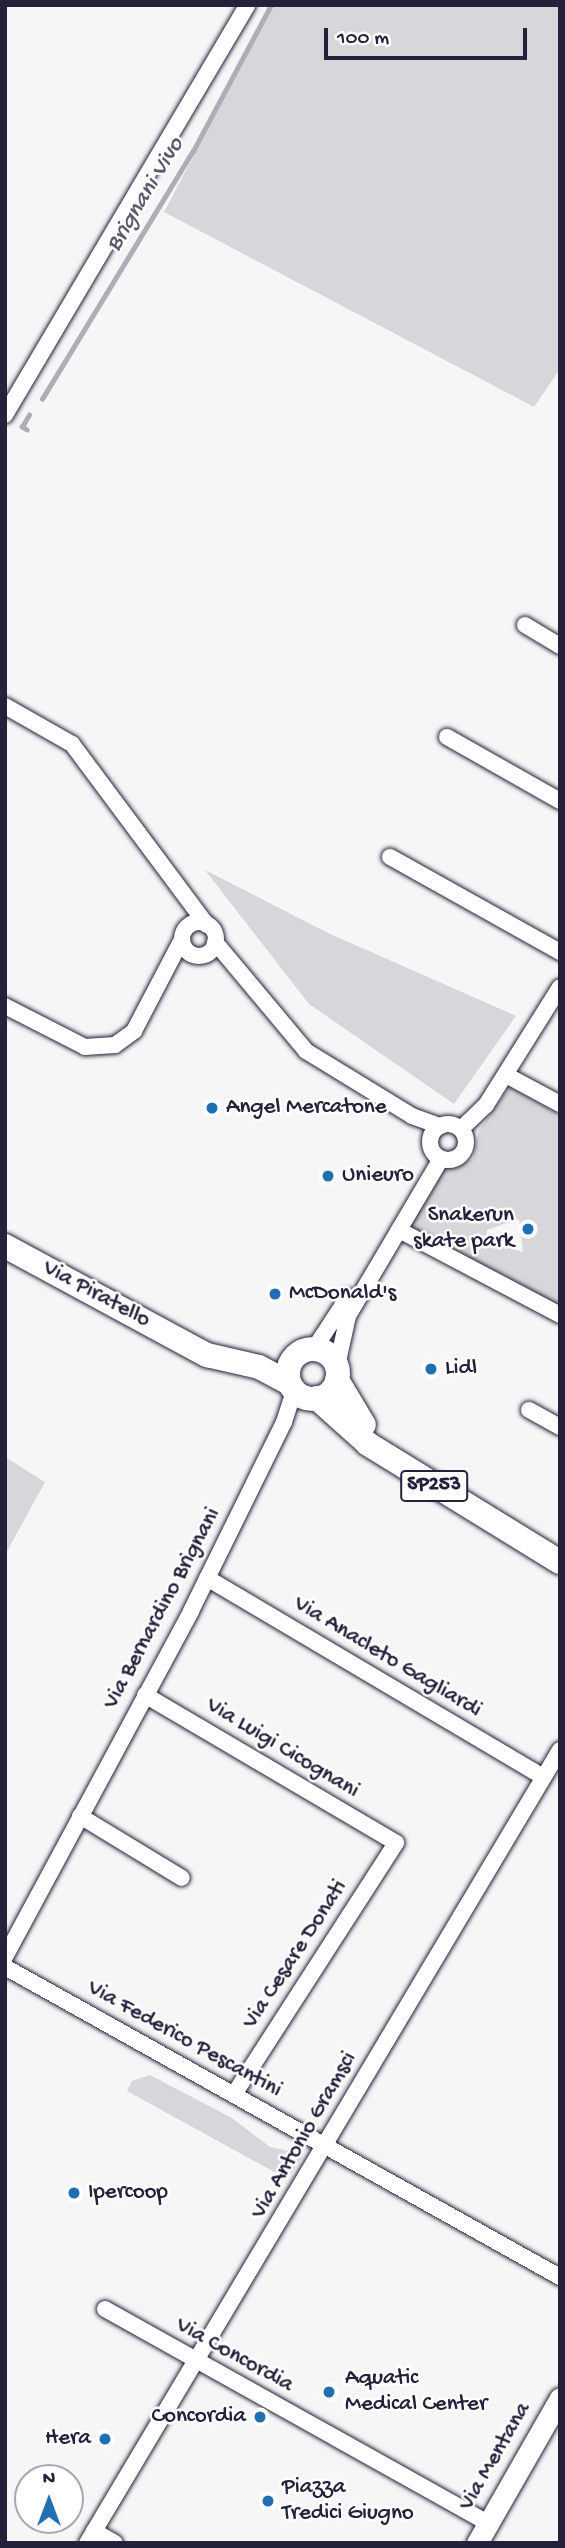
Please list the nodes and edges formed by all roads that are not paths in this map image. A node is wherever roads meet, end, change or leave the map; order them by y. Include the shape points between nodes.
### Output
1 (247, 5) edge
2 (5, 415) edge
3 (525, 625) dead end
4 (560, 646) edge
5 (5, 706) edge
6 (447, 737) dead end
7 (560, 801) edge
8 (390, 857) dead end
9 (185, 893) junction
10 (207, 925) junction
11 (185, 932) junction
12 (215, 942) junction
13 (560, 952) edge
14 (560, 987) edge
15 (5, 1006) edge
16 (506, 1074) junction
17 (560, 1104) edge
18 (412, 1116) junction
19 (440, 1126) junction
20 (461, 1129) junction
21 (435, 1152) junction
22 (399, 1230) junction
23 (5, 1246) edge
24 (560, 1315) edge
25 (187, 1344) junction
26 (305, 1351) junction
27 (337, 1373) junction
28 (301, 1392) junction
29 (529, 1410) dead end
30 (560, 1427) edge
31 (560, 1548) edge
32 (560, 1562) edge
33 (207, 1578) junction
34 (145, 1695) junction
35 (560, 1750) edge
36 (544, 1777) junction
37 (80, 1816) junction
38 (396, 1843) joint
39 (182, 1878) dead end
40 (5, 1957) edge
41 (5, 1967) edge
42 (234, 2092) junction
43 (325, 2144) junction
44 (560, 2277) edge
45 (105, 2309) dead end
46 (199, 2362) junction
47 (560, 2398) edge
48 (488, 2523) junction
49 (91, 2537) edge
50 (115, 2543) edge
51 (477, 2543) edge

1 - 2 street
3 - 4 street
5 - 9 street via 72,744
6 - 7 street
8 - 13 street
9 - 10 street
9 - 11 street
10 - 11 street
10 - 12 street
11 - 12 street via 187,951 199,956
11 - 15 street via 134,1031 115,1045 85,1047
12 - 18 street via 306,1051
14 - 16 street
16 - 17 street
16 - 20 street
18 - 19 street
18 - 21 street
19 - 20 street
19 - 21 street
20 - 21 street via 466,1138 463,1152
21 - 22 street
21 - 26 street
22 - 24 street
22 - 27 street via 348,1315
23 - 25 main road, Via Piratello / SP253
25 - 26 main road, Via Piratello / SP253 via 236,1357
25 - 28 main road, Via Piratello / SP253 via 223,1361 259,1367
26 - 27 main road, SP253 via 328,1353
26 - 28 main road via 288,1367
27 - 28 main road
27 - 31 main road, SP253 via 360,1420 376,1436
28 - 32 main road, Via Piratello / SP253 via 368,1444
28 - 33 street, Via Bernardino Brignani
29 - 30 street
33 - 34 street, Via Bernardino Brignani
33 - 36 street, Via Anacleto Gagliardi
34 - 37 street, Via Bernardino Brignani
34 - 38 street, Via Luigi Cicognani
35 - 36 street, Via Antonio Gramsci
36 - 43 street, Via Antonio Gramsci
37 - 39 street
37 - 40 street, Via Bernardino Brignani
38 - 42 street, Via Cesare Donati
41 - 42 street, Via Federico Pescantini
42 - 43 street, Via Federico Pescantini
43 - 44 street, Via Federico Pescantini
43 - 46 street, Via Antonio Gramsci
45 - 46 street, Via Concordia
46 - 48 street, Via Concordia
46 - 49 street, Via Antonio Gramsci
47 - 48 main road, Via Mentana
48 - 51 main road, Via Mentana
49 - 50 street

